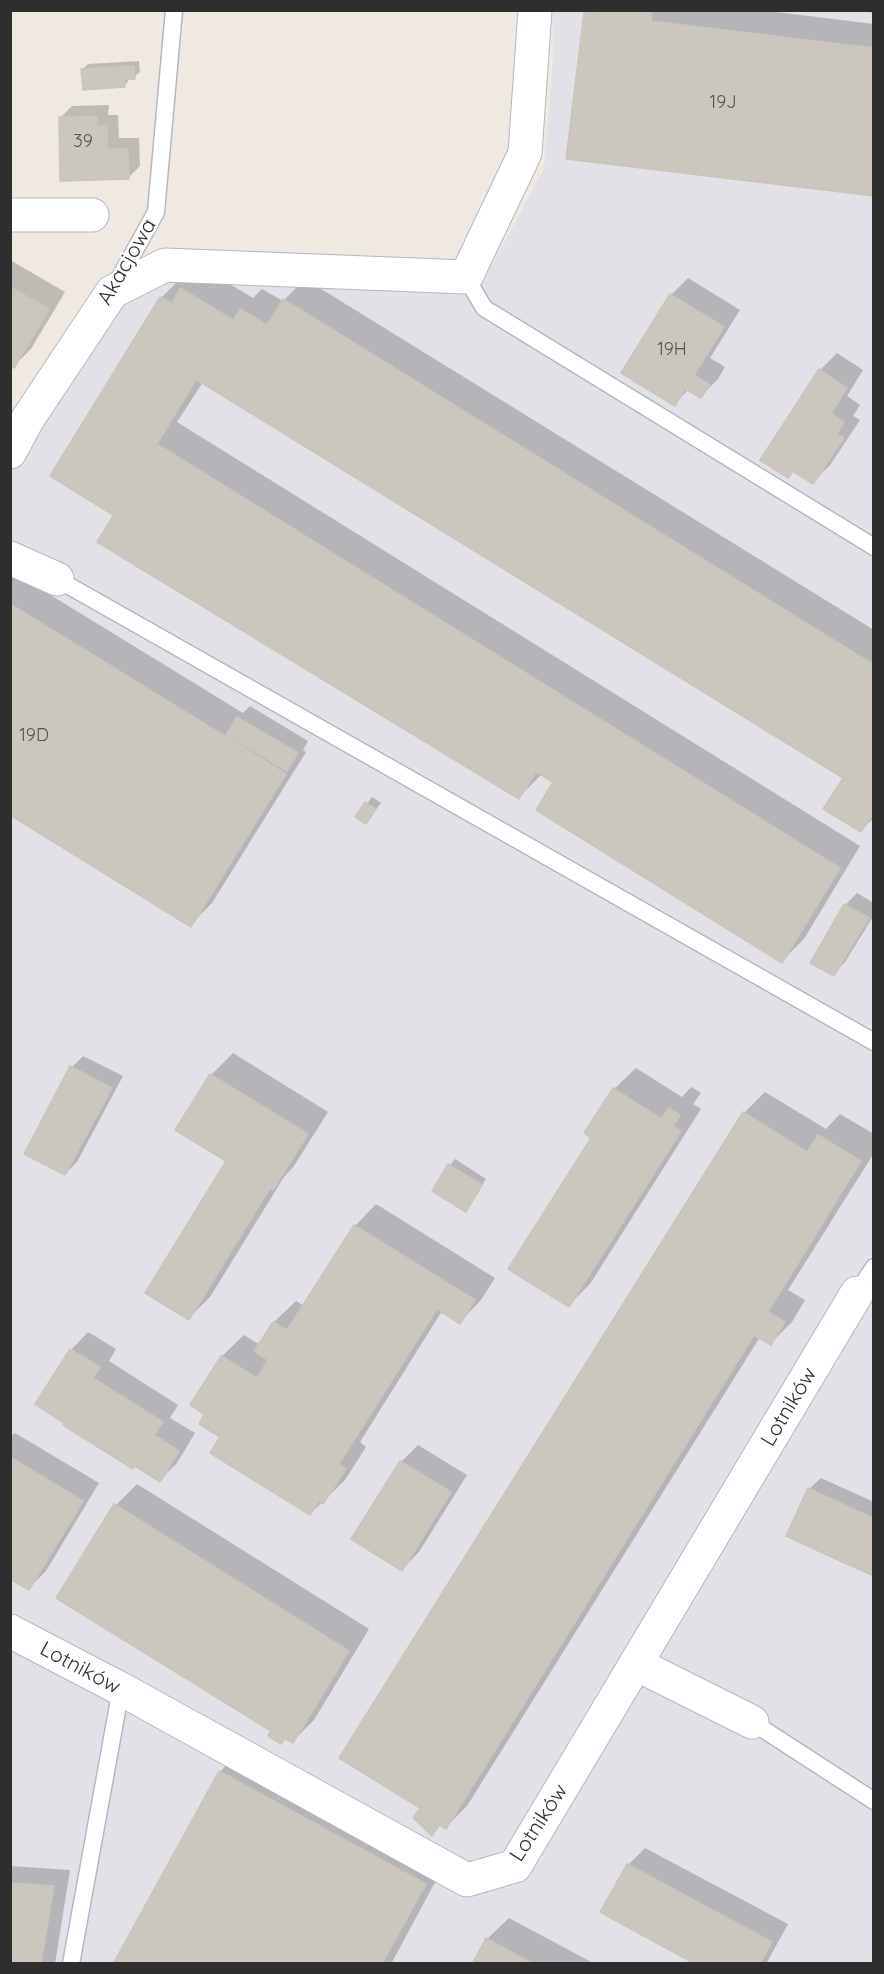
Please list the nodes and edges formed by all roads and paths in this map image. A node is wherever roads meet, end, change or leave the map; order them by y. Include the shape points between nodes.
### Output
1 (174, 10) edge
2 (535, 10) edge
3 (10, 215) edge
4 (92, 215) dead end
5 (466, 277) junction
6 (112, 292) junction
7 (10, 452) edge
8 (873, 547) edge
9 (10, 558) edge
10 (57, 579) joint
11 (873, 1042) edge
12 (865, 1280) edge
13 (10, 1631) edge
14 (636, 1664) junction
15 (121, 1689) junction
16 (752, 1722) joint
17 (873, 1802) edge
18 (71, 1964) edge

1 - 6 lane, Akacjowa via 156,212
2 - 5 street via 525,153
3 - 4 street
5 - 6 street via 165,265
5 - 8 lane via 484,308
6 - 7 street, Akacjowa
9 - 10 street
10 - 11 lane
12 - 14 street, Lotników
13 - 15 street, Lotników
14 - 15 street, Lotników via 515,1866 467,1880
14 - 16 street
15 - 18 lane
16 - 17 lane

